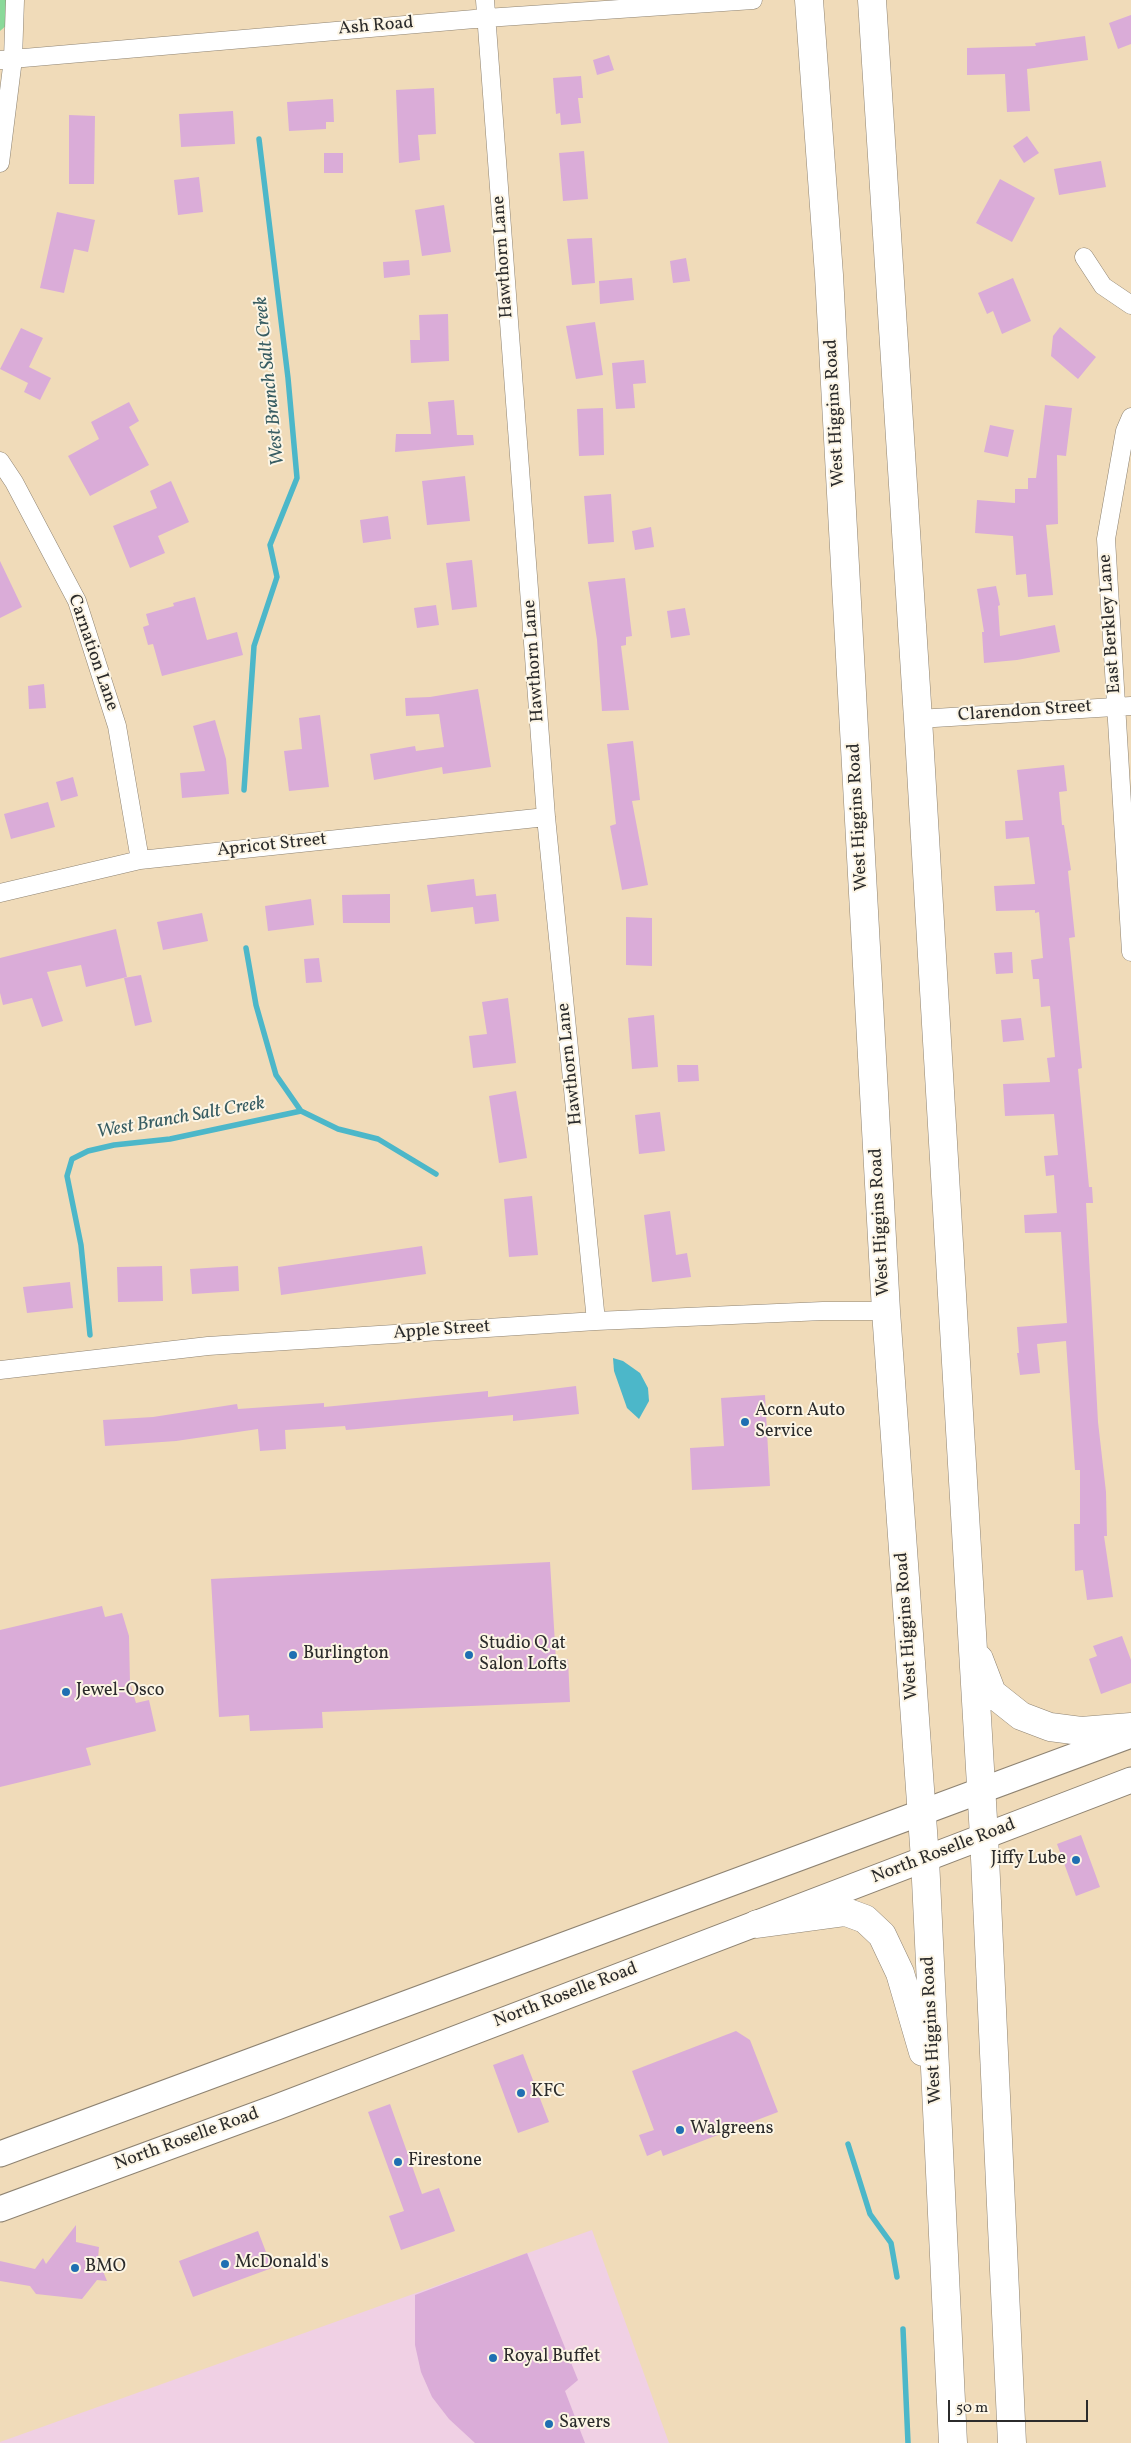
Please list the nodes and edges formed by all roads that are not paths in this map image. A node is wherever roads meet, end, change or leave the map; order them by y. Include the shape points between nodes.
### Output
1 (15, 0) edge
2 (485, 0) edge
3 (753, 0) edge
4 (810, 0) edge
5 (872, 0) edge
6 (486, 18) junction
7 (7, 59) edge
8 (0, 162) edge
9 (1084, 257) dead end
10 (1131, 305) edge
11 (1131, 417) edge
12 (0, 461) edge
13 (1124, 706) edge
14 (918, 719) junction
15 (546, 817) junction
16 (140, 860) junction
17 (0, 893) edge
18 (1131, 952) edge
19 (886, 1311) junction
20 (596, 1321) junction
21 (0, 1370) edge
22 (971, 1640) junction
23 (1131, 1727) edge
24 (1131, 1736) edge
25 (1131, 1780) edge
26 (980, 1792) junction
27 (921, 1814) junction
28 (984, 1836) junction
29 (925, 1859) junction
30 (756, 1924) junction
31 (935, 2092) junction
32 (0, 2154) edge
33 (0, 2210) edge
34 (953, 2443) edge
35 (1012, 2443) edge

1 - 7 street
2 - 6 street, Hawthorn Lane
3 - 6 street, Ash Road
4 - 19 main road, West Higgins Road via 829,275
5 - 14 main road
6 - 7 street, Ash Road
6 - 15 street, Hawthorn Lane
7 - 8 street
9 - 10 street via 1103,286
11 - 13 street, East Berkley Lane via 1125,432 1106,540
12 - 16 street, Carnation Lane via 77,601 117,726
13 - 14 street, Clarendon Street
13 - 18 street, East Berkley Lane
14 - 22 main road
15 - 16 street, Apricot Street
15 - 20 street, Hawthorn Lane
16 - 17 street, Apricot Street
19 - 20 street, Apple Street
19 - 27 main road, West Higgins Road
20 - 21 street, Apple Street via 208,1346
22 - 23 main road via 992,1693 1021,1716 1050,1727 1081,1731
22 - 26 main road
24 - 26 main road
25 - 28 main road, North Roselle Road
26 - 27 main road
26 - 28 main road
27 - 29 main road, West Higgins Road
27 - 32 main road
28 - 29 main road, North Roselle Road
28 - 35 main road
29 - 30 main road, North Roselle Road
29 - 31 main road, West Higgins Road
30 - 31 main road via 846,1912 871,1924 882,1935 900,1973
30 - 33 main road, North Roselle Road
31 - 34 main road, West Higgins Road

